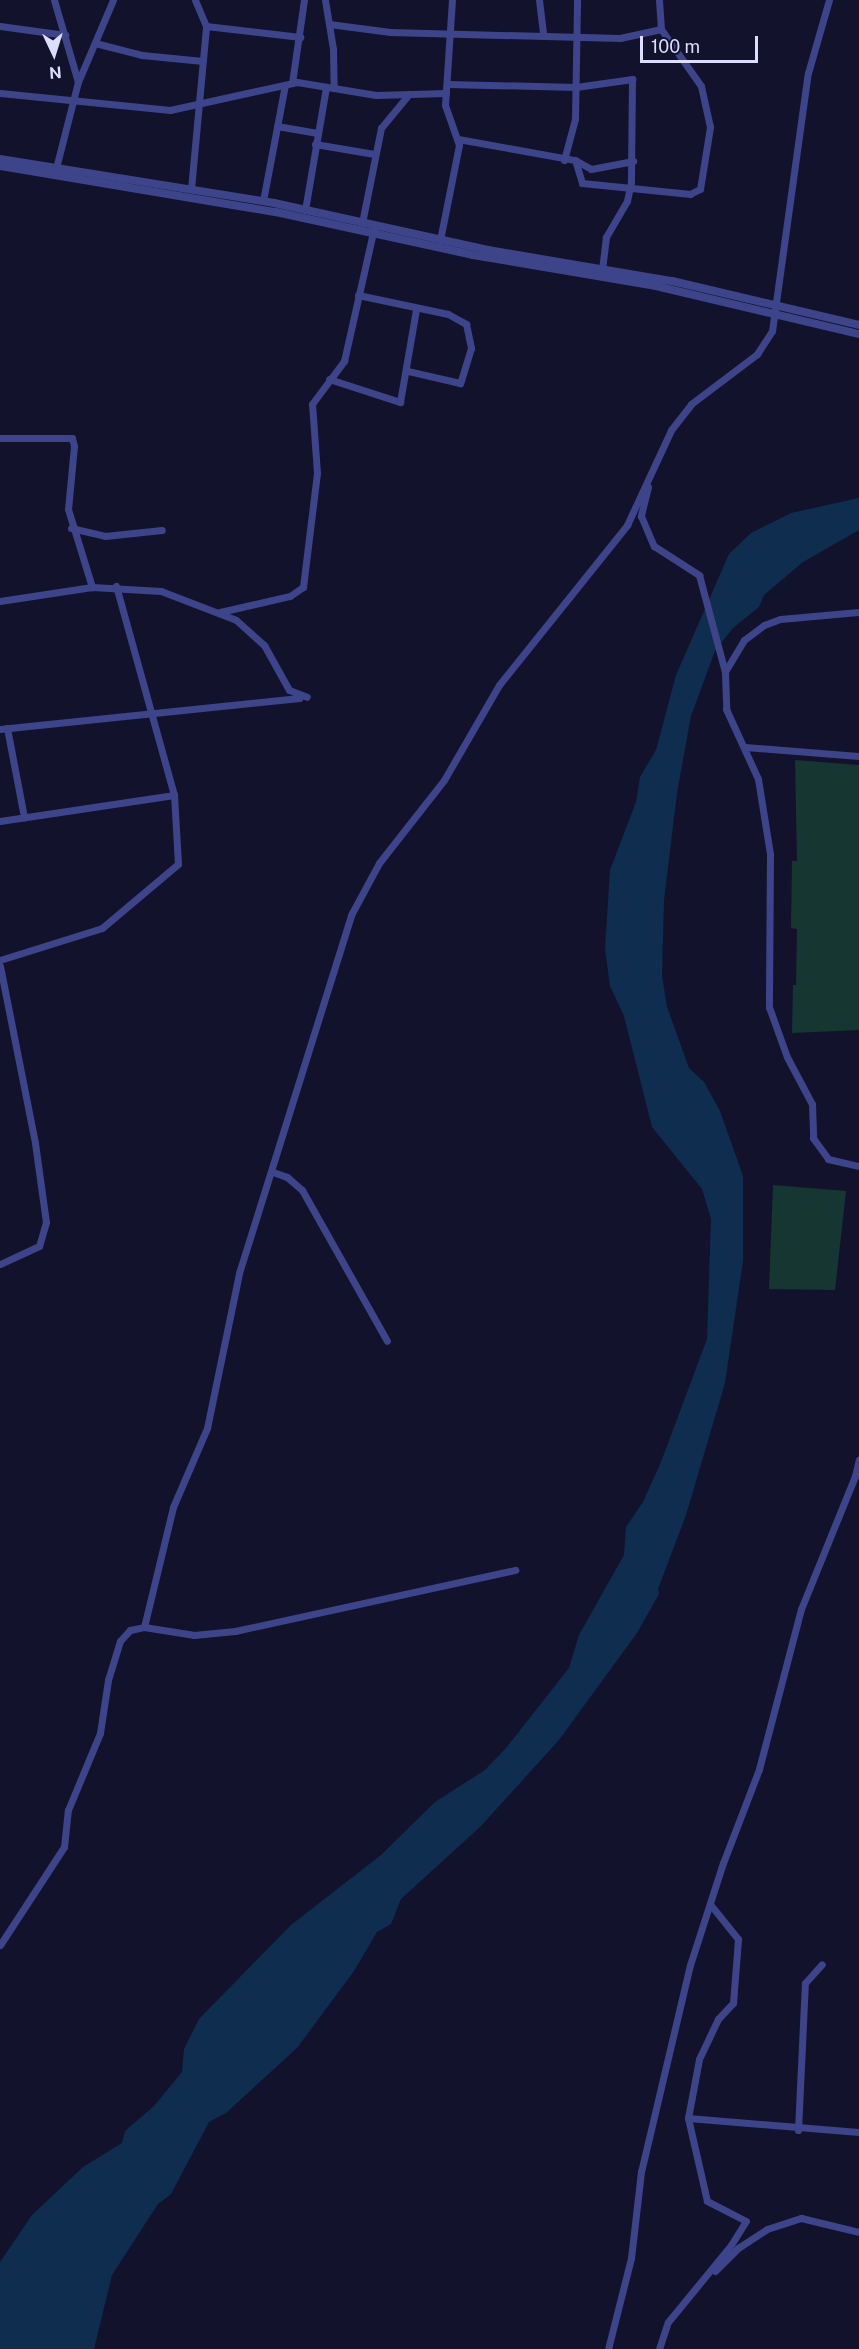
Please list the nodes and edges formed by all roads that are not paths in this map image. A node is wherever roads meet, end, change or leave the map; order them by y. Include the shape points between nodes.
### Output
1 (54, 0) edge
2 (113, 0) edge
3 (195, 0) edge
4 (304, 0) edge
5 (325, 0) edge
6 (452, 0) edge
7 (538, 0) edge
8 (577, 0) edge
9 (658, 0) edge
10 (830, 0) edge
11 (329, 24) junction
12 (0, 26) edge
13 (206, 26) junction
14 (661, 29) junction
15 (450, 33) junction
16 (543, 34) junction
17 (65, 35) junction
18 (577, 35) junction
19 (300, 37) junction
20 (95, 43) junction
21 (203, 61) junction
22 (78, 82) junction
23 (288, 84) junction
24 (447, 84) junction
25 (330, 87) junction
26 (576, 87) junction
27 (0, 93) edge
28 (446, 93) junction
29 (409, 94) junction
30 (73, 100) junction
31 (197, 104) junction
32 (278, 126) junction
33 (317, 133) junction
34 (458, 139) junction
35 (315, 144) junction
36 (374, 154) junction
37 (0, 159) edge
38 (564, 160) junction
39 (575, 160) junction
40 (633, 161) junction
41 (0, 166) edge
42 (22, 166) junction
43 (56, 168) junction
44 (630, 186) junction
45 (191, 189) junction
46 (210, 196) junction
47 (263, 201) junction
48 (305, 210) junction
49 (362, 223) junction
50 (374, 230) junction
51 (440, 240) junction
52 (602, 269) junction
53 (358, 295) junction
54 (776, 305) junction
55 (416, 309) junction
56 (775, 315) junction
57 (859, 324) edge
58 (859, 334) edge
59 (408, 371) junction
60 (329, 379) junction
61 (0, 438) edge
62 (652, 465) junction
63 (71, 528) junction
64 (162, 530) dead end
65 (116, 586) junction
66 (92, 587) junction
67 (0, 601) edge
68 (220, 612) junction
69 (859, 612) edge
70 (724, 672) junction
71 (153, 713) junction
72 (3, 729) edge
73 (745, 747) junction
74 (859, 756) edge
75 (174, 795) junction
76 (24, 817) junction
77 (0, 820) edge
78 (0, 960) edge
79 (0, 966) edge
80 (3, 991) edge
81 (859, 1166) edge
82 (273, 1172) junction
83 (0, 1264) edge
84 (387, 1341) dead end
85 (859, 1459) edge
86 (857, 1475) edge
87 (515, 1570) dead end
88 (144, 1627) junction
89 (710, 1904) junction
90 (0, 1945) edge
91 (822, 1964) dead end
92 (688, 2118) junction
93 (798, 2130) junction
94 (859, 2132) edge
95 (859, 2232) edge
96 (696, 2289) junction
97 (608, 2349) edge
98 (659, 2349) edge

1 - 17 street
2 - 20 street
3 - 13 street
4 - 19 street
5 - 11 street
6 - 15 street
7 - 16 street
8 - 18 street
9 - 14 street
10 - 54 street via 808,73
11 - 15 street via 390,32
11 - 25 street
12 - 17 street
13 - 19 street
13 - 21 street
14 - 18 street via 620,38
14 - 44 street via 701,86 710,127 700,189 690,194
15 - 16 street
15 - 24 street
16 - 18 street
17 - 22 street
18 - 26 street
19 - 23 street
20 - 21 street via 142,55
20 - 22 street
21 - 31 street
22 - 30 street
23 - 25 street
23 - 31 street
23 - 32 street
24 - 26 street
24 - 28 street
25 - 29 street via 376,95
25 - 33 street
26 - 38 street via 575,119
26 - 40 street via 632,79
27 - 30 street
28 - 29 street
28 - 34 street via 447,115
29 - 36 street via 381,128
30 - 31 street via 148,110
30 - 43 street
31 - 45 street
32 - 33 street
32 - 47 street
33 - 35 street
34 - 38 street
34 - 51 street
35 - 36 street
35 - 48 street
36 - 49 street
37 - 42 street
38 - 39 street
39 - 40 street via 591,169
39 - 44 street via 582,183
40 - 44 street
41 - 42 street
42 - 43 street
42 - 46 street
43 - 45 street
44 - 52 street via 627,201 606,237
45 - 46 street
46 - 47 street
46 - 50 street
47 - 48 street
48 - 49 street
49 - 50 street
50 - 51 street
50 - 53 street
50 - 56 street via 473,255 656,286
51 - 52 street
52 - 54 street
53 - 55 street
53 - 60 street via 344,361
54 - 56 street
54 - 57 street
55 - 59 street
55 - 59 street via 458,318 469,332 471,348 460,384
56 - 58 street
56 - 62 street via 766,343 691,404
59 - 60 street via 402,399 397,403
60 - 68 street via 312,404 317,472 303,587 290,597
61 - 63 street via 72,438 67,495
62 - 70 street via 641,516 654,546 699,575
62 - 82 street via 627,525 499,685 444,780 363,887 339,946
63 - 64 street via 105,536
63 - 66 street
65 - 66 street
65 - 68 street via 161,591
65 - 71 street
66 - 67 street
68 - 71 street via 255,635 289,690 307,697
69 - 70 street via 780,619 764,625 744,640
70 - 73 street via 726,709
71 - 72 street
71 - 75 street
72 - 76 street
73 - 74 street
73 - 81 street via 758,779 770,854 769,1007 786,1057 812,1104 813,1138 828,1159
75 - 76 street
75 - 78 street via 179,859 175,867 102,928
76 - 77 street
79 - 80 street
80 - 83 street via 46,1222 39,1246
82 - 84 street via 287,1177 302,1190
82 - 88 street via 228,1316 207,1428 173,1508
85 - 86 street
86 - 89 street via 801,1609 759,1769
87 - 88 street via 235,1631 194,1635
88 - 90 street via 130,1630 120,1641 108,1680 100,1733 68,1810 64,1846
89 - 92 street via 738,1939 733,2003 718,2019 699,2059
89 - 97 street via 690,1965 641,2172 631,2258
91 - 93 street via 805,1983
92 - 93 street
92 - 96 street via 706,2201 746,2221
93 - 94 street
95 - 96 street via 807,2218 767,2229 738,2248
96 - 98 street via 668,2322

